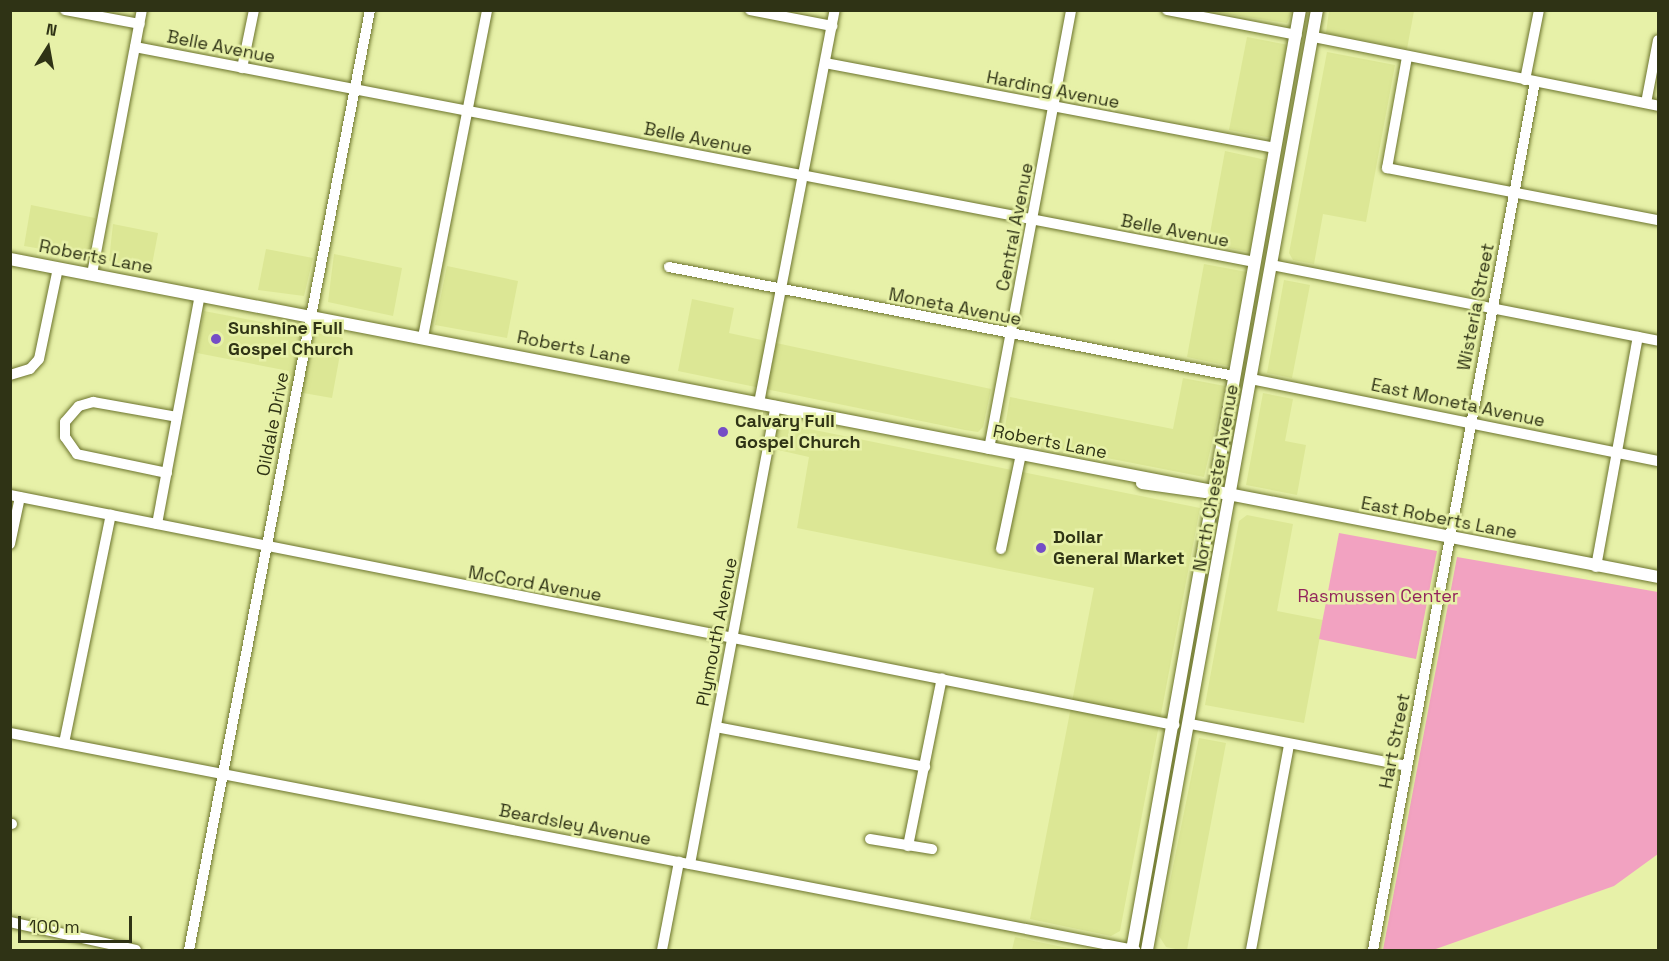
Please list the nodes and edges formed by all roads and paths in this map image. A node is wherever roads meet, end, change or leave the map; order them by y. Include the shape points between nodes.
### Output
1 (65, 10) edge
2 (142, 10) edge
3 (254, 10) edge
4 (370, 10) edge
5 (487, 10) edge
6 (750, 10) edge
7 (835, 10) edge
8 (1071, 10) edge
9 (1167, 10) edge
10 (1301, 10) edge
11 (1317, 10) edge
12 (1539, 10) edge
13 (140, 24) junction
14 (832, 26) junction
15 (1297, 35) junction
16 (1314, 37) junction
17 (1659, 40) edge
18 (135, 47) junction
19 (1407, 57) junction
20 (825, 63) junction
21 (242, 68) junction
22 (1308, 71) junction
23 (1530, 81) junction
24 (355, 90) junction
25 (1646, 103) junction
26 (1659, 105) edge
27 (1055, 107) junction
28 (467, 111) junction
29 (1275, 148) junction
30 (803, 177) junction
31 (1514, 192) junction
32 (1659, 220) edge
33 (1033, 221) junction
34 (10, 259) edge
35 (1255, 262) junction
36 (1272, 265) junction
37 (669, 267) dead end
38 (58, 268) junction
39 (92, 274) junction
40 (781, 290) junction
41 (200, 295) junction
42 (1493, 309) junction
43 (311, 316) junction
44 (1242, 333) junction
45 (1011, 334) junction
46 (1638, 337) junction
47 (423, 338) junction
48 (1659, 341) edge
49 (10, 375) edge
50 (1234, 376) junction
51 (1251, 379) junction
52 (759, 403) junction
53 (776, 406) junction
54 (177, 417) junction
55 (1470, 422) junction
56 (989, 449) junction
57 (1021, 454) junction
58 (1618, 454) junction
59 (1659, 461) edge
60 (167, 473) junction
61 (1209, 492) junction
62 (15, 496) edge
63 (1230, 496) junction
64 (111, 515) junction
65 (158, 524) junction
66 (1449, 538) junction
67 (10, 544) edge
68 (267, 546) junction
69 (1001, 549) dead end
70 (1596, 567) junction
71 (1659, 576) edge
72 (733, 638) junction
73 (942, 678) junction
74 (1179, 697) junction
75 (1191, 724) junction
76 (1174, 725) junction
77 (716, 727) junction
78 (10, 733) edge
79 (64, 743) junction
80 (1289, 744) junction
81 (1184, 763) junction
82 (1407, 766) junction
83 (925, 767) junction
84 (222, 772) junction
85 (870, 839) dead end
86 (908, 846) junction
87 (932, 849) dead end
88 (684, 863) junction
89 (10, 922) edge
90 (1133, 950) edge
91 (136, 951) edge
92 (189, 951) edge
93 (662, 951) edge
94 (1148, 951) edge
95 (1251, 951) edge
96 (1373, 951) edge

1 - 13 street
2 - 13 street
3 - 21 street
4 - 24 street, Oildale Drive
5 - 28 street
6 - 14 street
7 - 14 street
8 - 27 street, Central Avenue
9 - 15 street
10 - 15 main road, North Chester Avenue
10 - 16 main road via 1309,36
11 - 16 main road, North Chester Avenue
12 - 23 street, Wisteria Street
13 - 18 street
14 - 20 street
15 - 22 main road via 1304,43
15 - 29 main road, North Chester Avenue
16 - 19 street
16 - 22 main road, North Chester Avenue
17 - 25 street
18 - 21 street, Belle Avenue
18 - 39 street
19 - 23 street
19 - 31 street via 1386,168
20 - 27 street, Harding Avenue
20 - 30 street
21 - 24 street, Belle Avenue
22 - 36 main road, North Chester Avenue
23 - 25 street
23 - 31 street, Wisteria Street
24 - 28 street, Belle Avenue
24 - 43 street, Oildale Drive
25 - 26 street
27 - 29 street, Harding Avenue
27 - 33 street, Central Avenue
28 - 30 street, Belle Avenue
28 - 47 street
29 - 35 main road, North Chester Avenue
30 - 33 street, Belle Avenue
30 - 40 street
31 - 32 street
31 - 42 street, Wisteria Street
33 - 35 street, Belle Avenue
33 - 45 street, Central Avenue
34 - 38 main road, Roberts Lane
35 - 44 main road, North Chester Avenue
36 - 42 street
36 - 51 main road, North Chester Avenue
37 - 40 street, Moneta Avenue
38 - 39 main road, Roberts Lane
38 - 49 street via 39,359 24,373
39 - 41 main road, Roberts Lane
40 - 45 street, Moneta Avenue
40 - 52 street
41 - 43 main road, Roberts Lane
41 - 54 street
42 - 46 street
42 - 55 street, Wisteria Street
43 - 47 main road, Roberts Lane
43 - 68 street, Oildale Drive
44 - 50 main road, North Chester Avenue
44 - 51 main road
45 - 50 street, Moneta Avenue
45 - 56 street, Central Avenue
46 - 48 street
46 - 58 street
47 - 52 main road, Roberts Lane
50 - 61 main road, North Chester Avenue
51 - 55 street, East Moneta Avenue
51 - 63 main road, North Chester Avenue
52 - 53 main road, Roberts Lane
53 - 56 main road, Roberts Lane
53 - 72 street, Plymouth Avenue
54 - 60 street
54 - 60 street via 86,403 73,410 64,429 71,449 84,458
55 - 58 street, East Moneta Avenue
55 - 66 street, Wisteria Street
56 - 57 main road, Roberts Lane
57 - 61 main road, Roberts Lane via 1196,485
57 - 69 street
58 - 59 street, East Moneta Avenue
58 - 70 street
60 - 65 street
61 - 63 main road, East Roberts Lane
61 - 74 main road, North Chester Avenue
62 - 64 street, McCord Avenue
62 - 67 street
63 - 66 main road, East Roberts Lane
63 - 75 main road, North Chester Avenue
64 - 65 street, McCord Avenue
64 - 79 street
65 - 68 street, McCord Avenue
66 - 70 main road, East Roberts Lane
66 - 82 street, Hart Street
68 - 72 street, McCord Avenue
68 - 84 street, Oildale Drive
70 - 71 main road, East Roberts Lane
72 - 73 street, McCord Avenue
72 - 77 street, Plymouth Avenue
73 - 76 street, McCord Avenue
73 - 83 street
74 - 75 main road via 1184,720
74 - 76 main road, North Chester Avenue
75 - 80 street
75 - 81 main road, North Chester Avenue
76 - 81 main road
76 - 90 main road, North Chester Avenue
77 - 83 street
77 - 88 street, Plymouth Avenue
78 - 79 street, Beardsley Avenue
79 - 84 street, Beardsley Avenue
80 - 82 street
80 - 95 street
81 - 94 main road, North Chester Avenue
82 - 96 street, Hart Street
83 - 86 street
84 - 88 street, Beardsley Avenue
84 - 92 street, Oildale Drive
85 - 86 street
86 - 87 street
88 - 90 street, Beardsley Avenue
88 - 93 street, Plymouth Avenue
89 - 91 street

